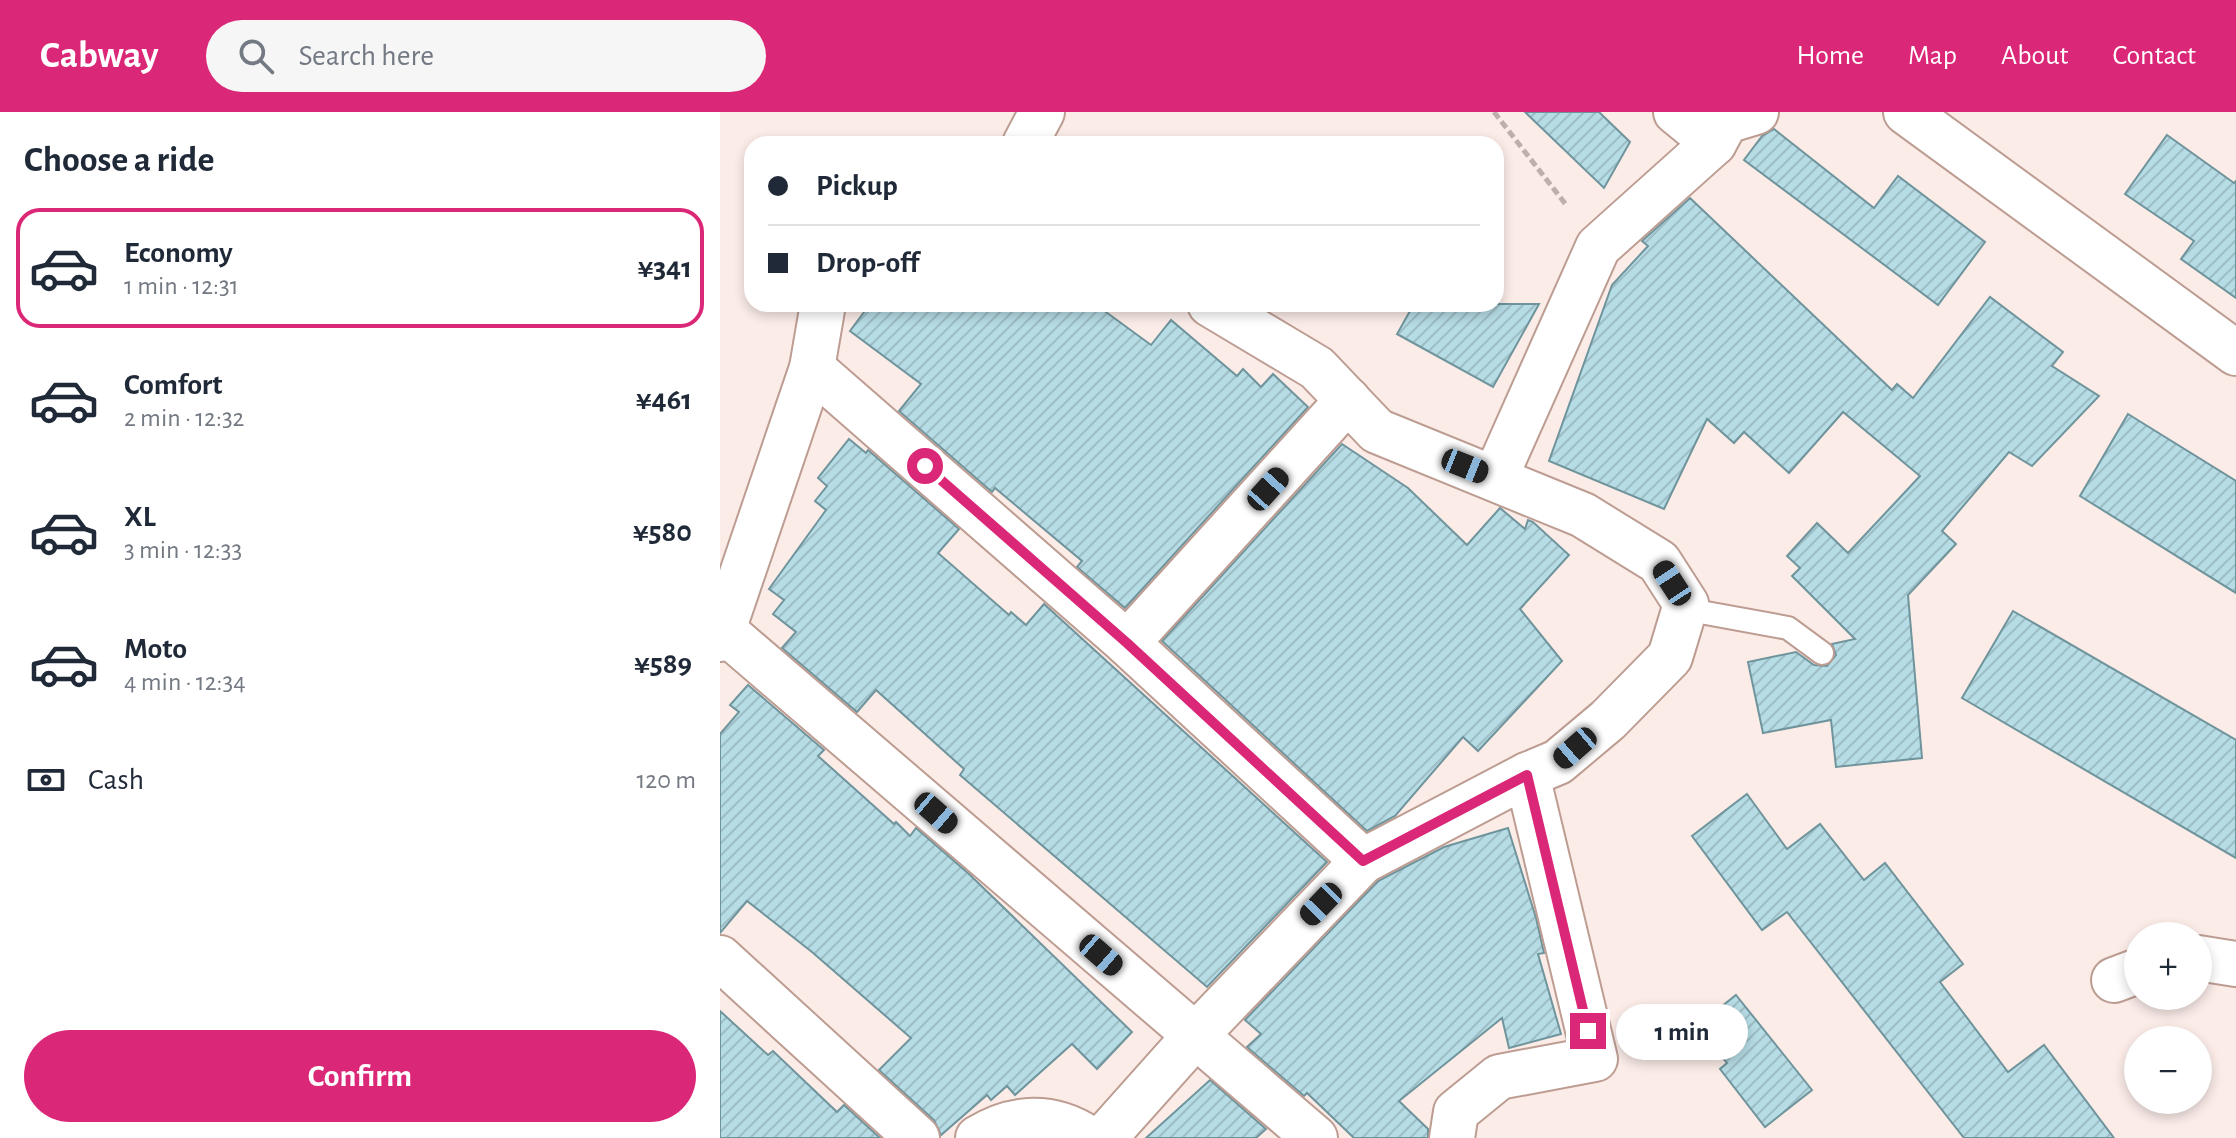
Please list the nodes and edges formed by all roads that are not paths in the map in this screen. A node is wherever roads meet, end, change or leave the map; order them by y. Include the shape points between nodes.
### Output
1 (1042, 112) edge
2 (1676, 112) edge
3 (1756, 112) edge
4 (1906, 112) edge
5 (1029, 136) edge
6 (1714, 143) junction
7 (822, 312) edge
8 (1223, 312) edge
9 (2236, 353) edge
10 (812, 368) junction
11 (1348, 400) junction
12 (1495, 478) junction
13 (737, 538) edge
14 (1684, 609) junction
15 (722, 634) edge
16 (1127, 643) junction
17 (1822, 653) dead end
18 (1527, 775) junction
19 (1363, 861) junction
20 (720, 958) edge
21 (2212, 960) edge
22 (2236, 964) edge
23 (1195, 1036) junction
24 (917, 1138) edge
25 (978, 1138) edge
26 (1088, 1138) edge
27 (1104, 1138) edge
28 (1315, 1138) edge
29 (1452, 1138) edge

1 - 5 street
2 - 6 street
3 - 6 street via 1726,121
4 - 9 street
6 - 12 street via 1598,247
7 - 10 street
8 - 11 street via 1317,368
10 - 13 street
10 - 16 street
11 - 12 street via 1377,431
11 - 16 street
12 - 14 street via 1583,515 1659,562 1686,604
13 - 15 street
14 - 17 lane via 1788,628
14 - 18 street via 1670,657 1558,762
15 - 23 street
16 - 19 street
18 - 19 street
18 - 29 street via 1595,1059 1499,1077 1456,1112
19 - 23 street
20 - 24 street
21 - 22 street
23 - 27 street
23 - 28 street
25 - 26 street via 1008,1123 1040,1119

